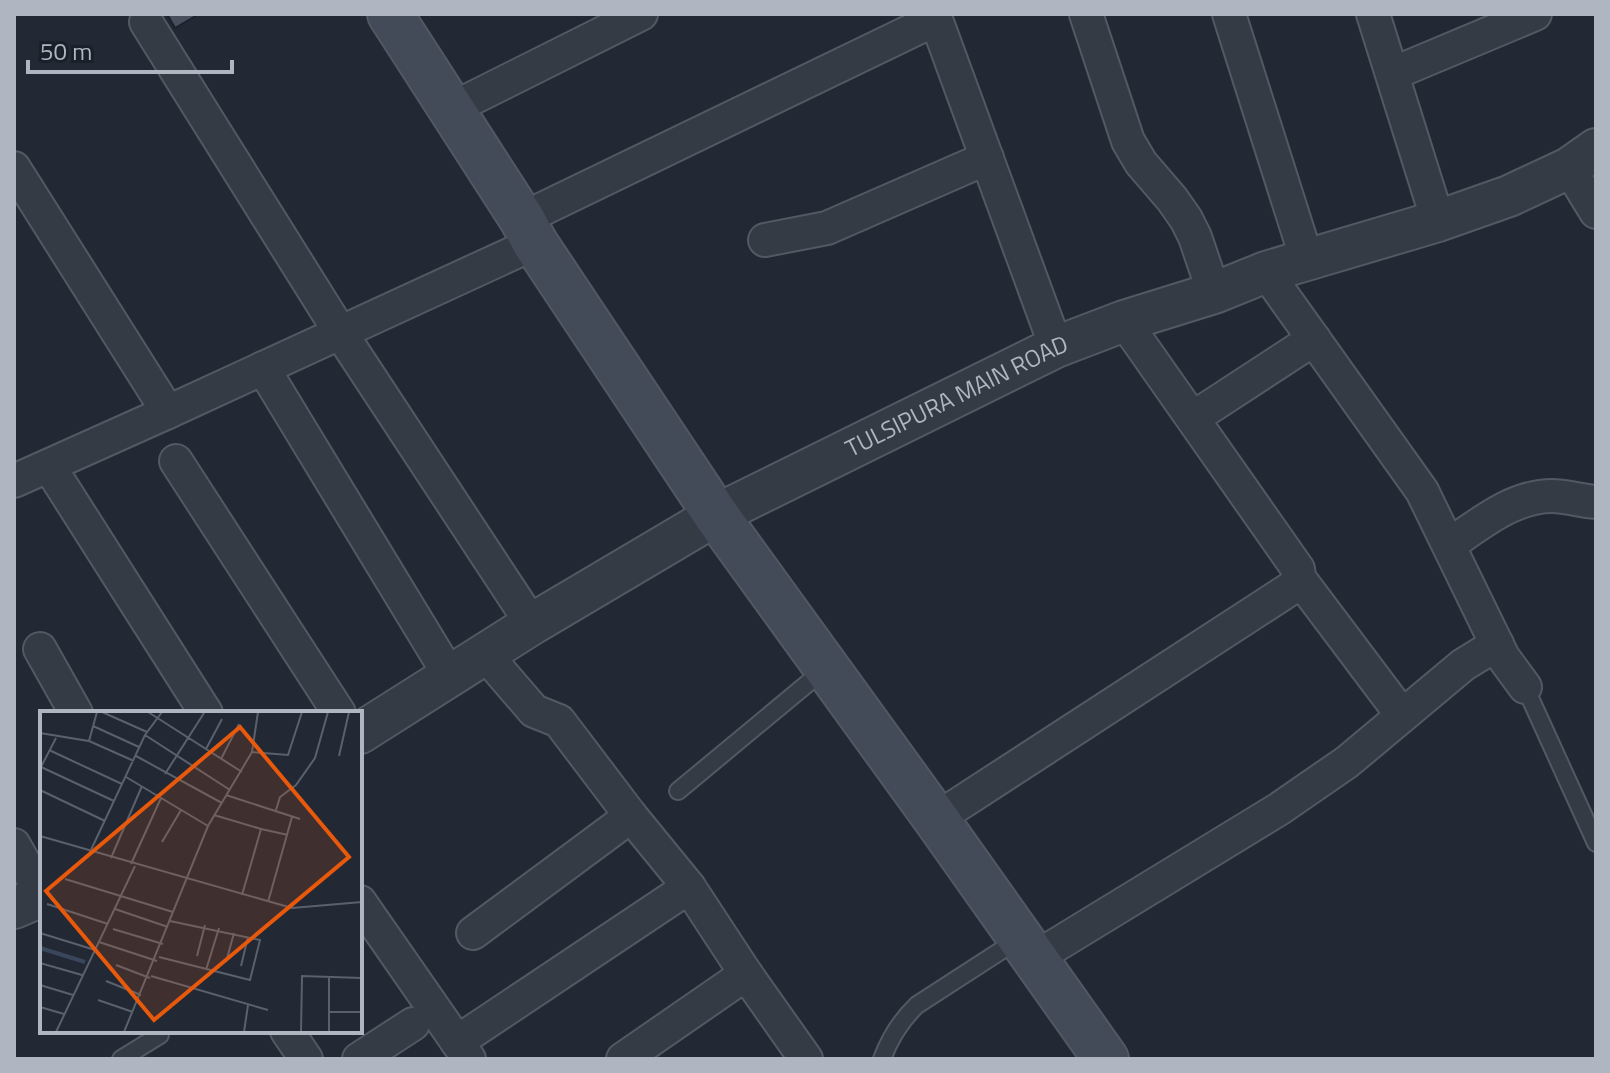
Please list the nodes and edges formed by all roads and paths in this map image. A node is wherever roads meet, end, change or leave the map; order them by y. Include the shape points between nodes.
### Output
1 (390, 14) edge
2 (641, 14) edge
3 (1086, 14) edge
4 (1229, 14) edge
5 (1373, 14) edge
6 (1535, 14) edge
7 (935, 17) edge
8 (146, 22) dead end
9 (1392, 74) junction
10 (451, 109) junction
11 (987, 158) junction
12 (1583, 158) edge
13 (14, 168) edge
14 (1596, 212) edge
15 (1438, 221) junction
16 (528, 231) junction
17 (765, 240) dead end
18 (1307, 260) junction
19 (1266, 272) junction
20 (1214, 293) junction
21 (1124, 321) junction
22 (340, 332) junction
23 (1314, 339) junction
24 (1056, 347) junction
25 (263, 368) junction
26 (168, 412) junction
27 (1193, 418) junction
28 (176, 461) dead end
29 (49, 466) junction
30 (14, 481) edge
31 (1596, 502) edge
32 (716, 515) junction
33 (1449, 545) junction
34 (1299, 578) junction
35 (532, 624) junction
36 (1497, 644) junction
37 (40, 649) dead end
38 (485, 654) junction
39 (826, 668) junction
40 (450, 676) junction
41 (1525, 687) joint
42 (75, 711) edge
43 (205, 711) edge
44 (338, 711) edge
45 (1402, 715) junction
46 (362, 732) edge
47 (678, 791) dead end
48 (631, 816) junction
49 (936, 819) junction
50 (1596, 843) edge
51 (14, 845) edge
52 (689, 887) junction
53 (40, 891) edge
54 (40, 896) edge
55 (362, 905) edge
56 (14, 908) edge
57 (473, 933) dead end
58 (1028, 948) junction
59 (746, 974) junction
60 (413, 1024) dead end
61 (288, 1033) edge
62 (160, 1035) dead end
63 (463, 1050) edge
64 (796, 1056) edge
65 (121, 1059) edge
66 (306, 1059) edge
67 (359, 1059) edge
68 (623, 1059) edge
69 (882, 1059) edge
70 (1106, 1059) edge

1 - 10 main road
2 - 10 street
3 - 20 street via 1128,141 1186,219
4 - 18 street
5 - 9 street
6 - 9 street
7 - 11 street
7 - 16 street
8 - 22 street
9 - 15 street
10 - 16 main road
11 - 17 street via 827,228
11 - 24 street
12 - 14 street
12 - 15 street, TULSIPURA MAIN ROAD via 1509,196
13 - 26 street
15 - 18 street, TULSIPURA MAIN ROAD
16 - 22 street
16 - 32 main road
18 - 19 street, TULSIPURA MAIN ROAD
19 - 20 street, TULSIPURA MAIN ROAD
19 - 23 street
20 - 21 street, TULSIPURA MAIN ROAD
21 - 24 street, TULSIPURA MAIN ROAD
21 - 27 street
22 - 25 street
22 - 35 street
23 - 27 street
23 - 33 street via 1422,491
24 - 32 street, TULSIPURA MAIN ROAD
25 - 26 street
25 - 40 street
26 - 29 street
27 - 34 street via 1298,569
28 - 44 street
29 - 30 street
29 - 43 street
31 - 33 street via 1552,496 1524,500
32 - 35 street, TULSIPURA MAIN ROAD
32 - 39 main road
33 - 36 street
34 - 45 street
34 - 49 street via 1293,587
35 - 38 street, TULSIPURA MAIN ROAD
36 - 41 street
36 - 45 street
37 - 42 street
38 - 40 street, TULSIPURA MAIN ROAD
38 - 48 street via 534,711 559,721
39 - 47 lane
39 - 49 main road
40 - 46 street, TULSIPURA MAIN ROAD
41 - 50 lane
45 - 58 street via 1279,809
48 - 52 street
48 - 57 street
49 - 58 main road
51 - 53 street
52 - 59 street
52 - 63 street
54 - 56 street
55 - 63 street
58 - 69 lane via 917,1005 889,1039
58 - 70 main road
59 - 64 street
59 - 68 street
60 - 67 street
61 - 66 street
62 - 65 lane

